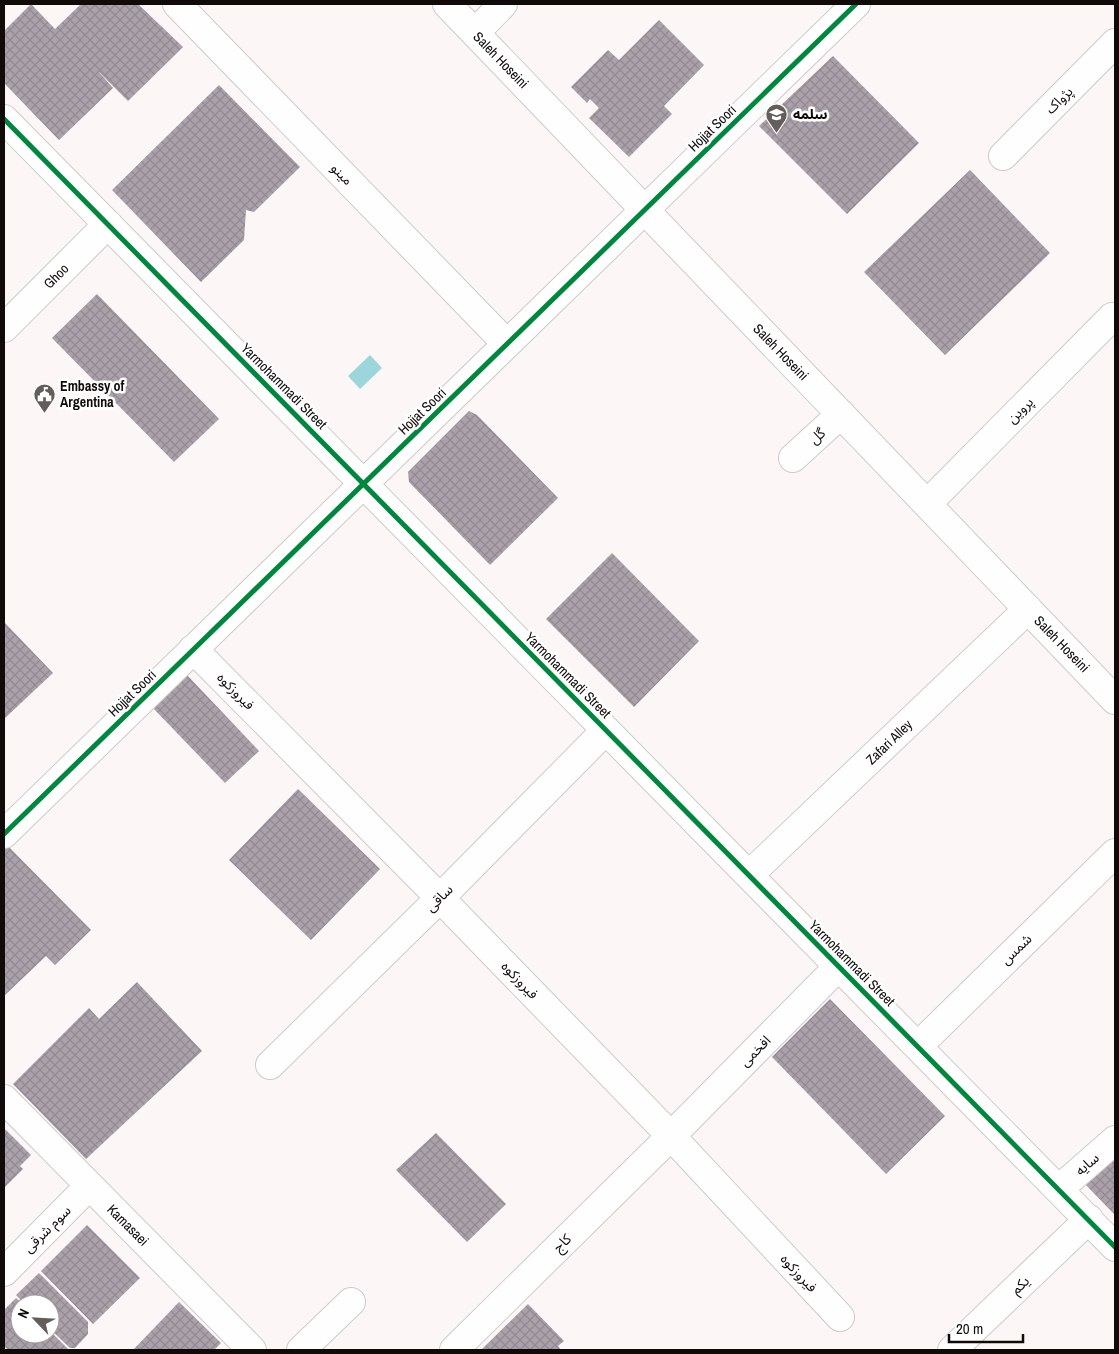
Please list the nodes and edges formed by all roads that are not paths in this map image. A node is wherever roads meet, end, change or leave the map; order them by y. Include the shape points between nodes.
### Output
1 (177, 4) edge
2 (447, 4) edge
3 (503, 4) edge
4 (856, 4) edge
5 (475, 33) junction
6 (1115, 43) edge
7 (4, 118) edge
8 (1003, 156) dead end
9 (644, 209) junction
10 (108, 224) junction
11 (1112, 317) dead end
12 (4, 328) edge
13 (507, 344) junction
14 (841, 414) junction
15 (793, 458) dead end
16 (364, 483) junction
17 (927, 504) junction
18 (1028, 609) junction
19 (194, 649) junction
20 (1115, 700) edge
21 (606, 730) junction
22 (4, 834) edge
23 (1115, 853) edge
24 (749, 875) junction
25 (440, 898) junction
26 (839, 966) junction
27 (918, 1046) junction
28 (270, 1065) dead end
29 (4, 1099) edge
30 (671, 1136) junction
31 (1115, 1140) edge
32 (89, 1186) junction
33 (1058, 1189) junction
34 (1089, 1219) junction
35 (1115, 1248) edge
36 (4, 1272) edge
37 (350, 1302) dead end
38 (840, 1317) dead end
39 (252, 1350) edge
40 (301, 1350) edge
41 (454, 1350) edge
42 (952, 1350) edge

1 - 13 street, مینو
2 - 5 street, Saleh Hoseini
3 - 5 street
4 - 9 street, Hojjat Soori
5 - 9 street, Saleh Hoseini
6 - 8 street, پژواک
7 - 10 street, Yarmohammadi Street
9 - 13 street, Hojjat Soori
9 - 14 street, Saleh Hoseini
10 - 12 street, Ghoo
10 - 16 street, Yarmohammadi Street
11 - 17 street, پروین
13 - 16 street, Hojjat Soori
14 - 15 street, گل
14 - 17 street, Saleh Hoseini
16 - 19 street, Hojjat Soori
16 - 21 street, Yarmohammadi Street
17 - 18 street, Saleh Hoseini
18 - 20 street, Saleh Hoseini
18 - 24 street, Zafari Alley
19 - 22 street, Hojjat Soori
19 - 25 street, فیروزکوه
21 - 24 street, Yarmohammadi Street
21 - 25 street, ساقی
23 - 27 street, شمس
24 - 26 street, Yarmohammadi Street
25 - 28 street, ساقی
25 - 30 street, فیروزکوه
26 - 27 street, Yarmohammadi Street
26 - 30 street, افخمی
27 - 33 street, Yarmohammadi Street
29 - 32 street, Kamasaei
30 - 38 street, فیروزکوه
30 - 41 street, کاج
31 - 33 street, سایه
32 - 36 street, سوم شرقی
32 - 39 street, Kamasaei
33 - 34 street, Yarmohammadi Street
34 - 35 street, Yarmohammadi Street
34 - 42 street, یکم
37 - 40 street

